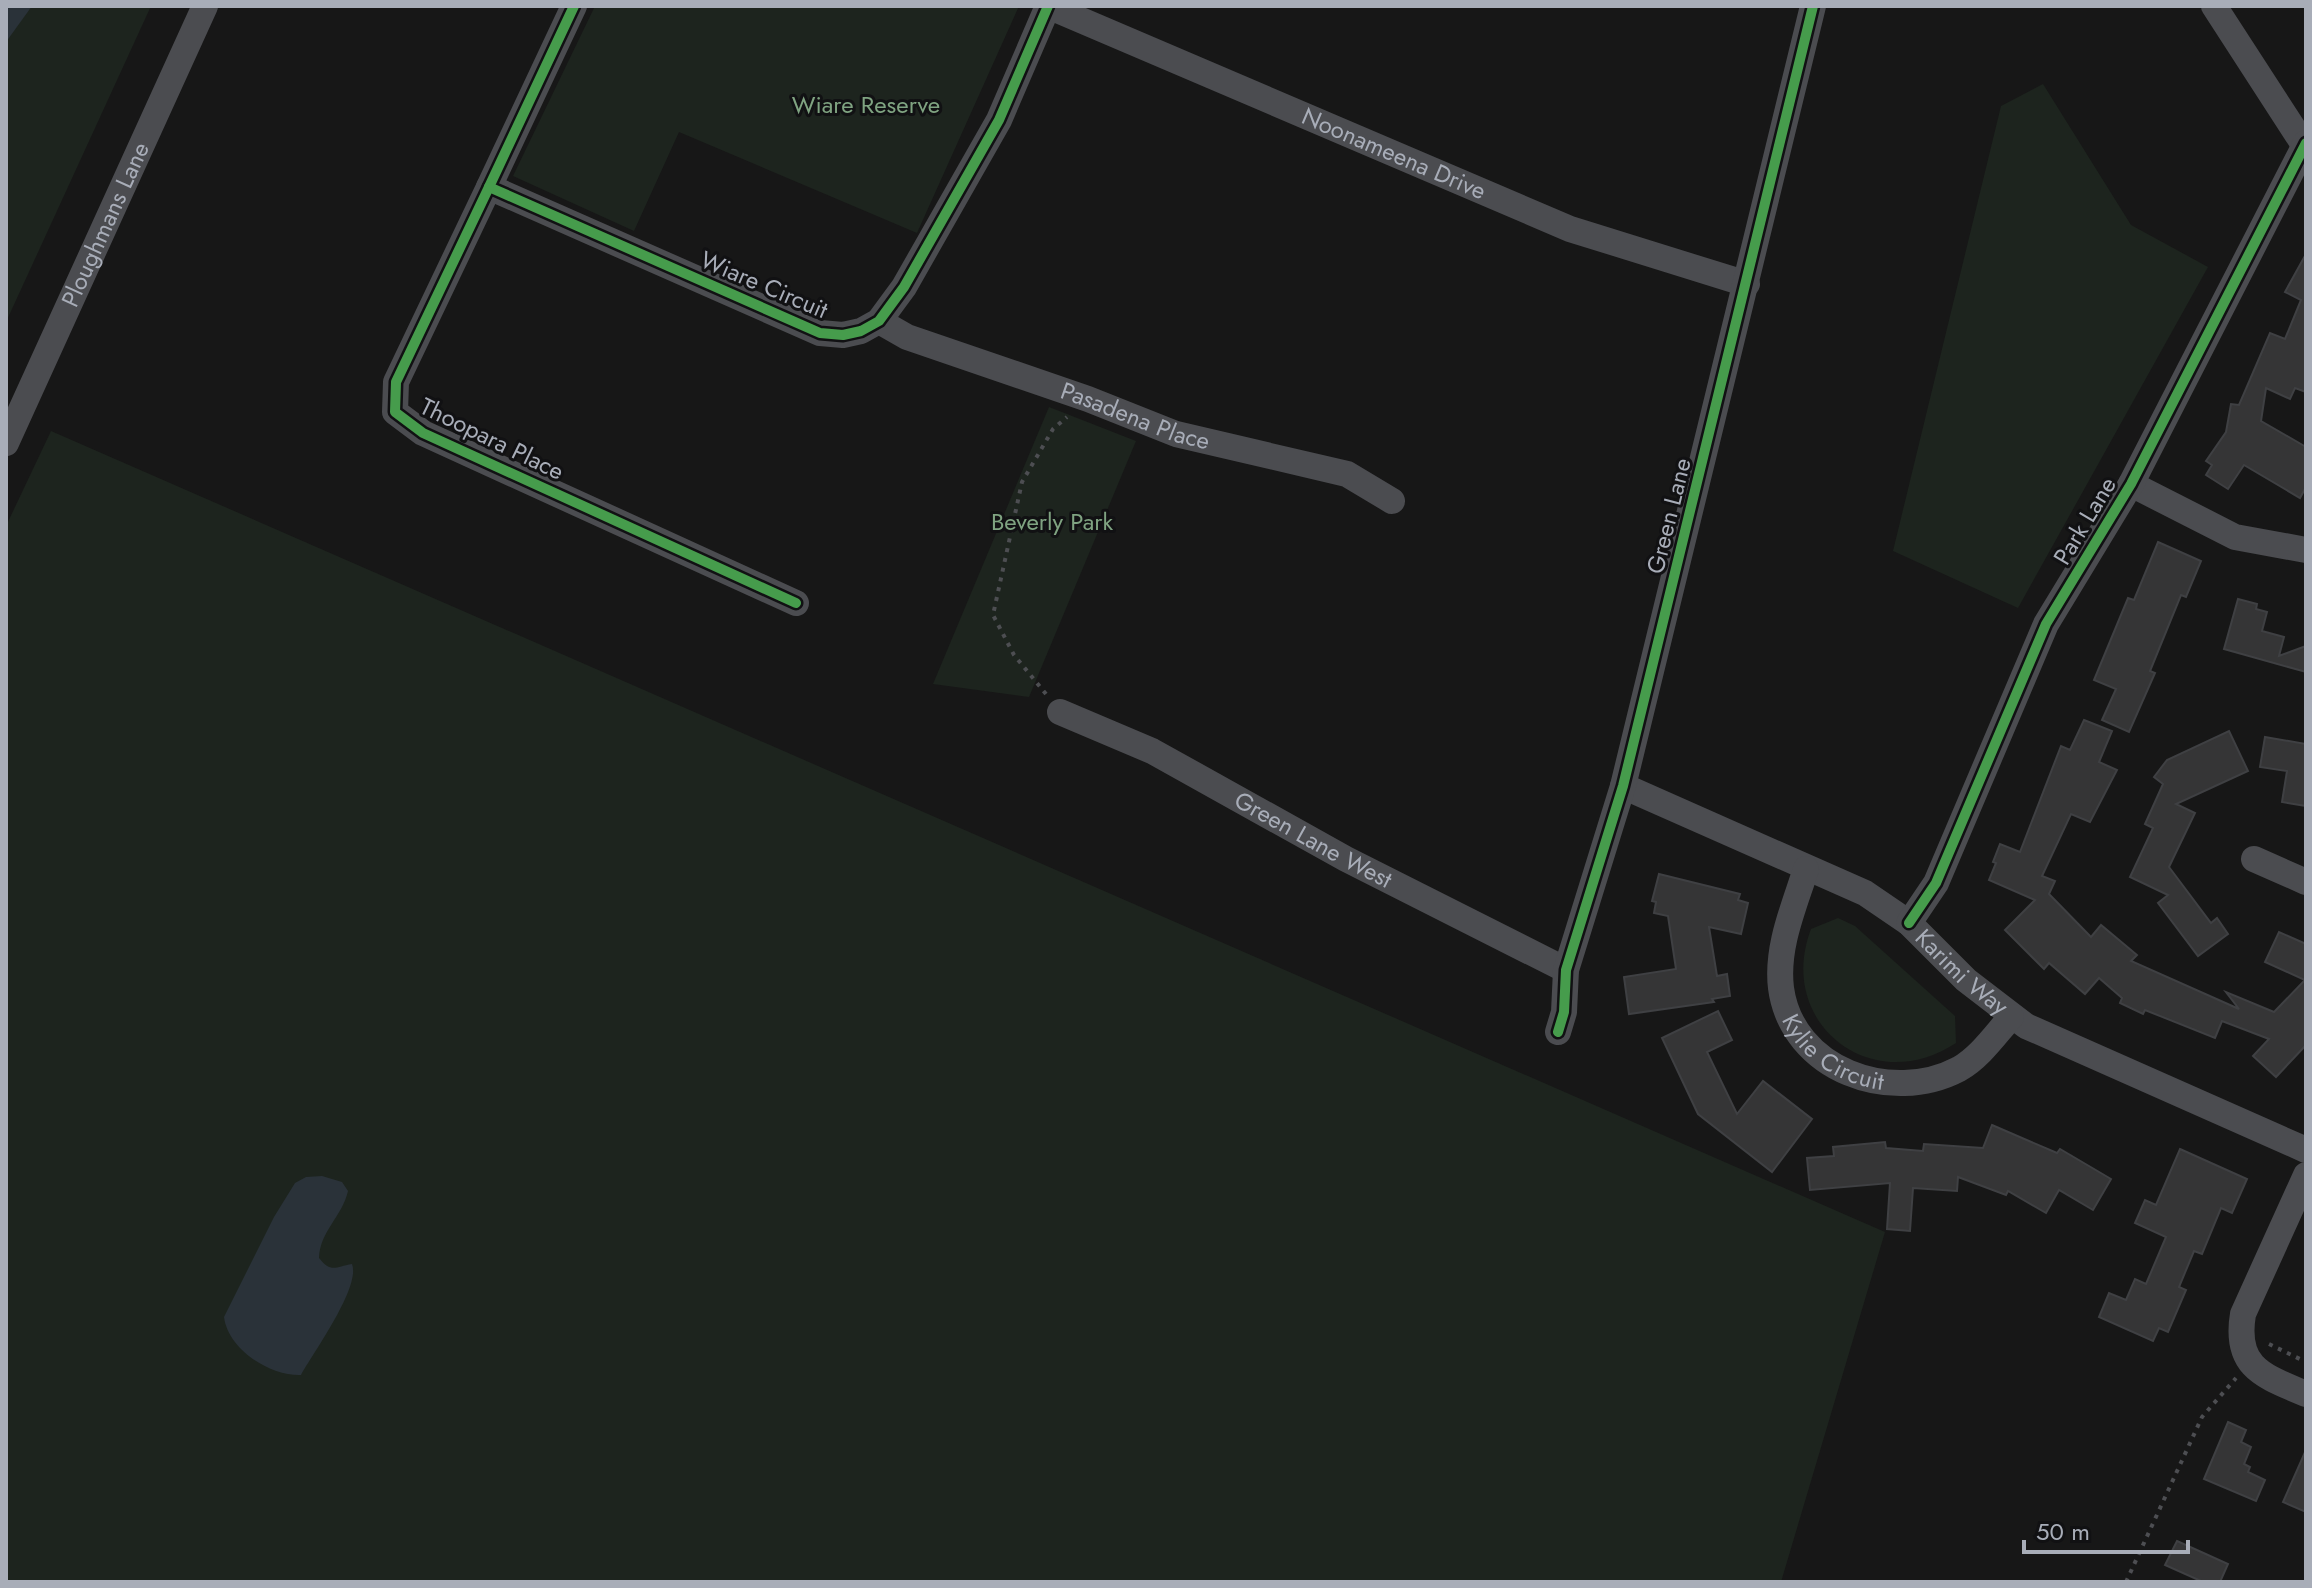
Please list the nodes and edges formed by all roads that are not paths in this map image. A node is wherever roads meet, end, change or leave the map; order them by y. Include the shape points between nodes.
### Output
1 (205, 6) edge
2 (574, 6) edge
3 (1048, 6) edge
4 (1813, 6) edge
5 (2214, 6) edge
6 (2305, 146) edge
7 (489, 187) junction
8 (1747, 284) junction
9 (879, 321) junction
10 (6, 443) edge
11 (2131, 484) junction
12 (1392, 501) dead end
13 (2306, 550) edge
14 (796, 603) dead end
15 (1060, 712) road end
16 (1623, 786) junction
17 (2254, 859) dead end
18 (1806, 869) junction
19 (2306, 882) edge
20 (1909, 923) junction
21 (1566, 970) junction
22 (2011, 1017) junction
23 (1558, 1032) dead end
24 (2306, 1150) edge
25 (2306, 1175) edge
26 (2306, 1394) edge

1 - 10 street, Ploughmans Lane
2 - 7 street
3 - 8 street, Noonameena Drive via 1570,229
3 - 9 street via 999,120 904,287
4 - 8 street, Green Lane
5 - 6 street
6 - 11 street, Park Lane
7 - 9 street, Wiare Circuit via 820,333 843,335
7 - 14 street, Thoopara Place via 396,382 395,412 423,433
8 - 16 street, Green Lane
9 - 12 street, Pasadena Place via 907,337 1176,434 1347,474
11 - 13 street via 2235,537
11 - 20 street, Park Lane via 2046,624 1936,883
15 - 21 street, Green Lane West via 1152,751 1346,859
16 - 18 street, Karimi Way
16 - 21 street, Green Lane
17 - 19 street
18 - 20 street, Karimi Way via 1865,893
18 - 22 street, Kylie Circuit via 1781,954 1781,989 1793,1021 1823,1058 1878,1083 1924,1081 1968,1063
20 - 22 street, Karimi Way
21 - 23 street, Green Lane
22 - 24 street, Karimi Way
25 - 26 street via 2243,1314 2245,1355 2273,1380

